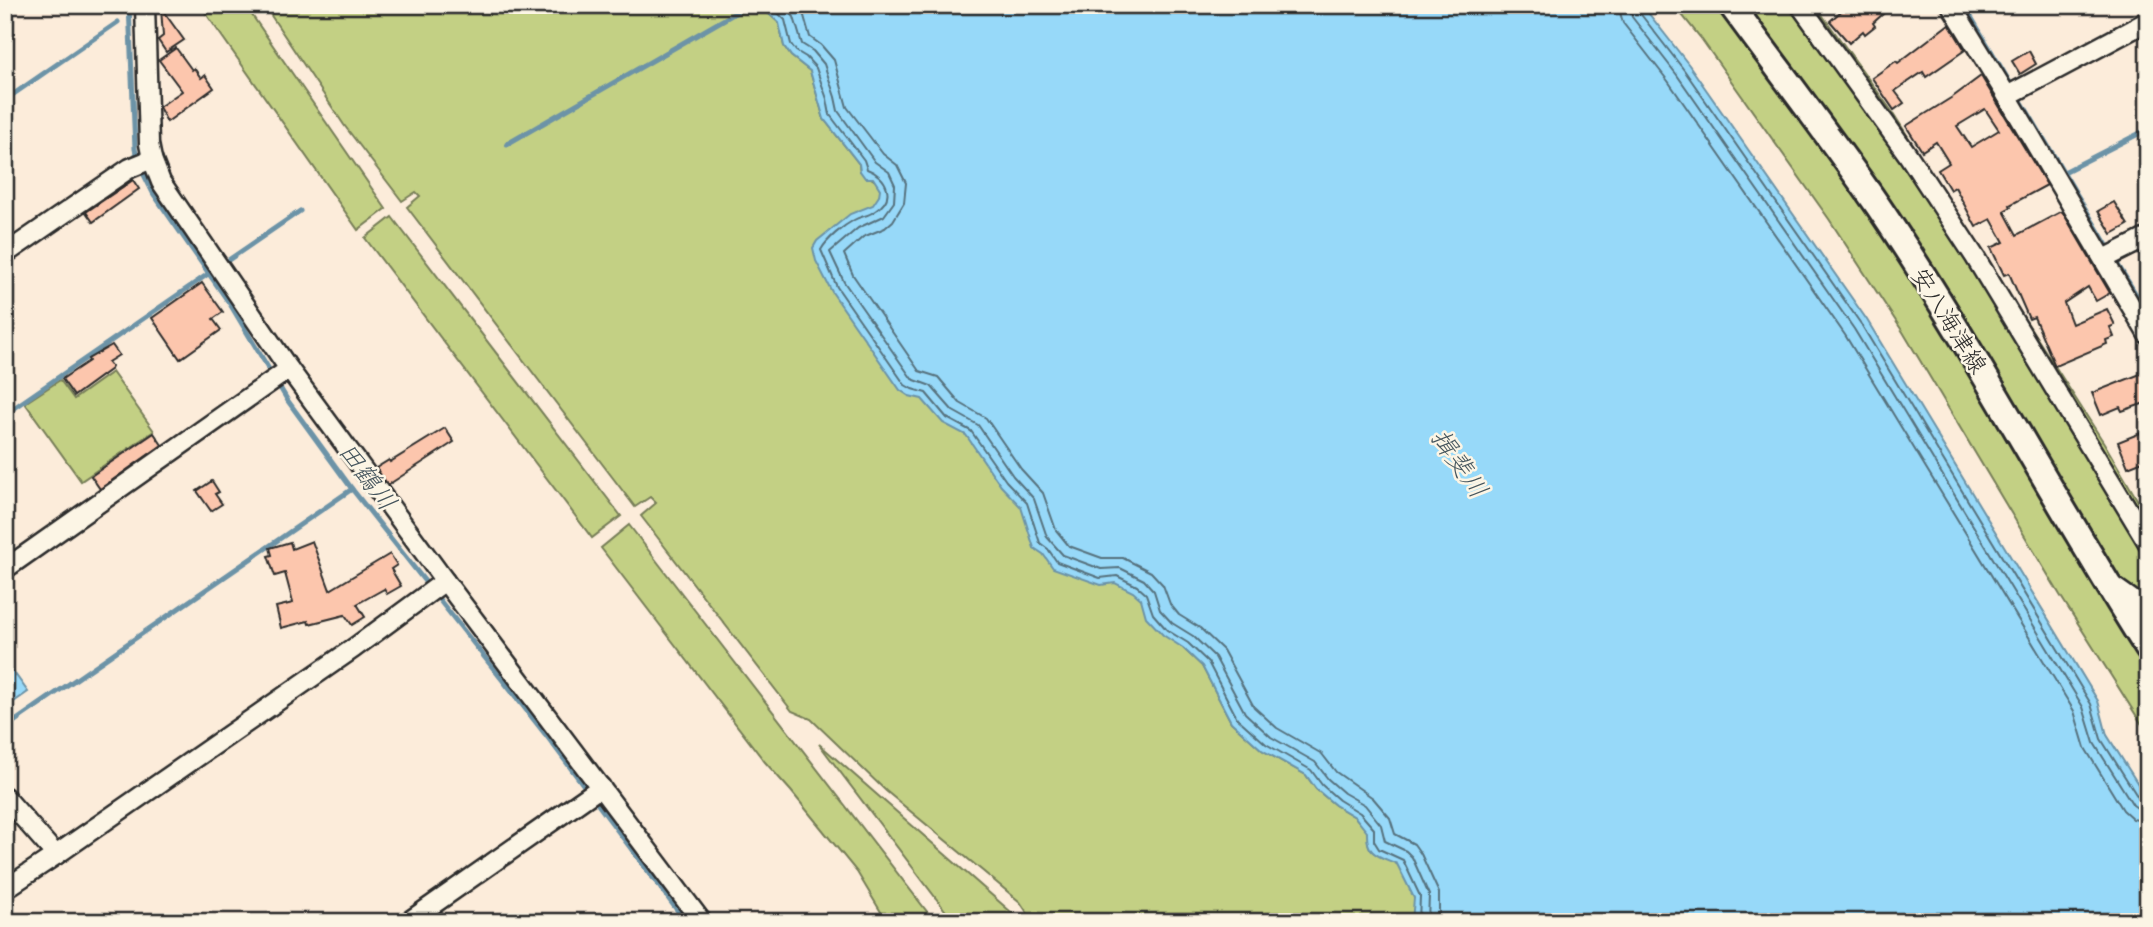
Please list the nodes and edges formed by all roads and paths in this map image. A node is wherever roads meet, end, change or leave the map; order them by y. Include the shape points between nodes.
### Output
1 (145, 5) edge
2 (1731, 5) edge
3 (1800, 5) edge
4 (1951, 5) edge
5 (2148, 21) edge
6 (2007, 96) junction
7 (142, 162) junction
8 (2148, 237) edge
9 (5, 254) edge
10 (2104, 260) junction
11 (2148, 335) edge
12 (286, 371) junction
13 (2148, 543) edge
14 (5, 569) edge
15 (2104, 580) junction
16 (443, 582) junction
17 (2148, 616) edge
18 (2148, 649) edge
19 (593, 792) junction
20 (5, 797) edge
21 (56, 855) junction
22 (5, 889) edge
23 (408, 922) edge
24 (702, 922) edge

1 - 7 street
2 - 15 main road, 安八海津線 via 1878,206
3 - 13 street via 1975,257
4 - 6 street
5 - 6 street
6 - 10 street
7 - 9 street
7 - 12 street via 161,182
8 - 10 street
10 - 11 street
12 - 14 street
12 - 16 street
15 - 17 street
15 - 18 main road, 安八海津線
16 - 19 street
16 - 21 street
19 - 23 street
19 - 24 street
20 - 21 street
21 - 22 street

